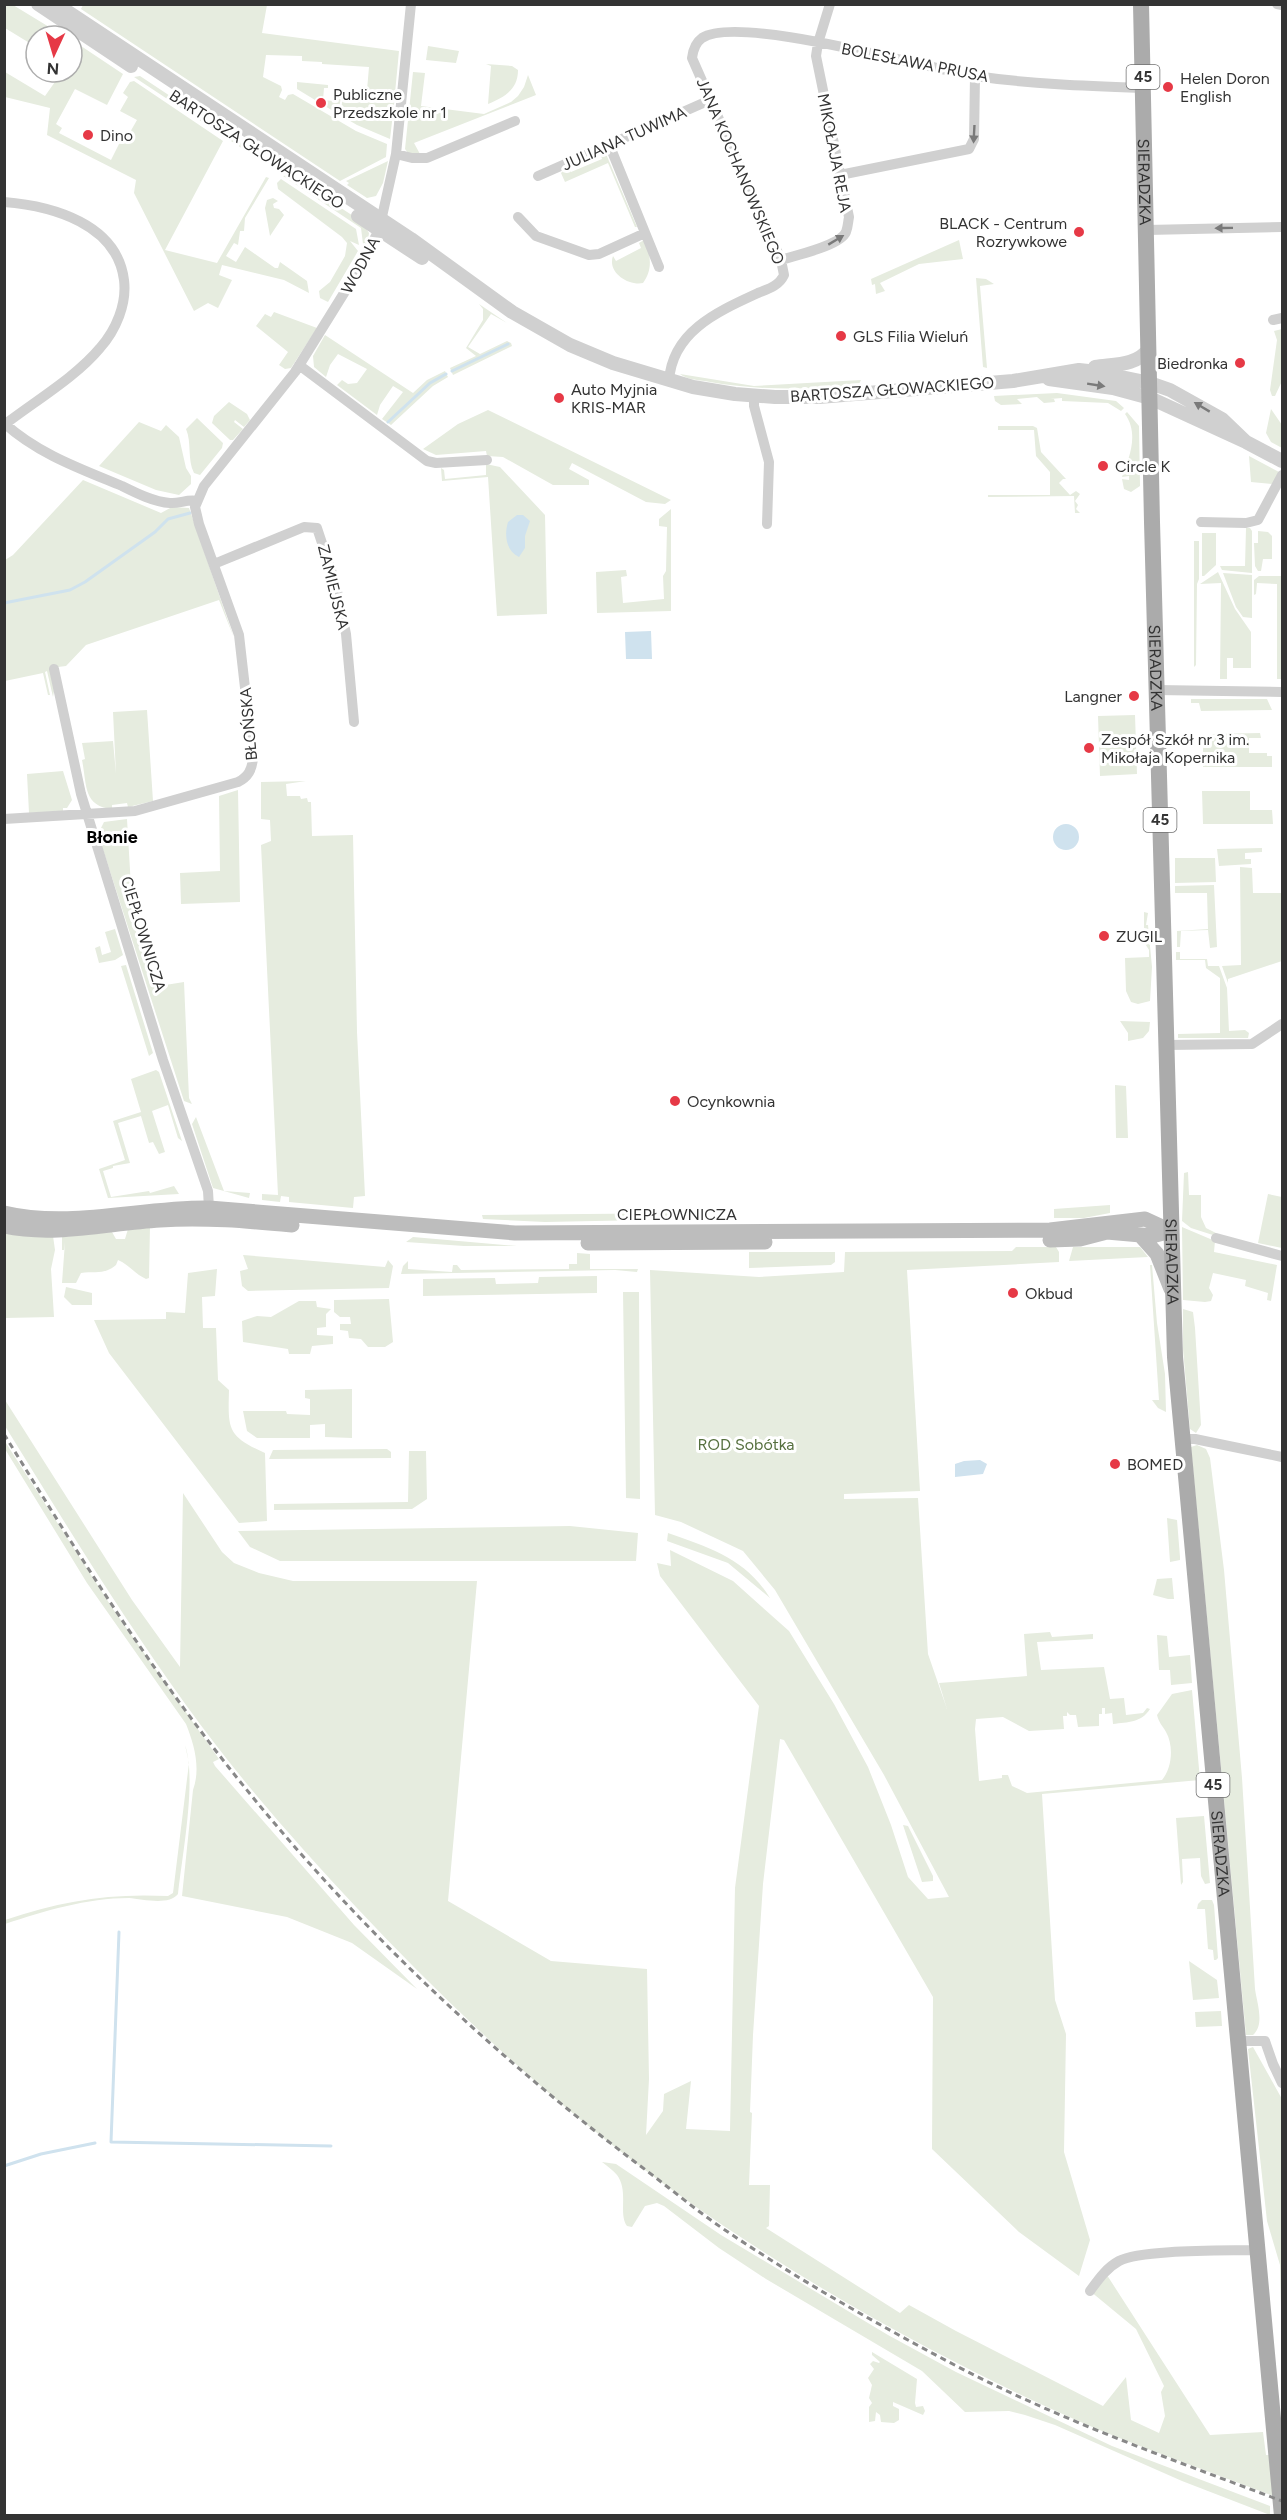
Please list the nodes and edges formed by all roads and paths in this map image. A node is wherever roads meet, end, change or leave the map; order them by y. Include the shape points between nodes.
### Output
1 (38, 4) edge
2 (56, 4) edge
3 (411, 4) edge
4 (830, 4) edge
5 (1142, 4) edge
6 (1277, 4) edge
7 (1282, 5) edge
8 (818, 43) junction
9 (694, 47) joint
10 (975, 76) junction
11 (1143, 88) junction
12 (710, 100) junction
13 (515, 121) dead end
14 (609, 144) junction
15 (396, 154) junction
16 (840, 175) junction
17 (538, 176) dead end
18 (4, 202) edge
19 (518, 218) dead end
20 (381, 225) junction
21 (1282, 227) edge
22 (1147, 230) junction
23 (645, 232) junction
24 (781, 260) junction
25 (659, 267) dead end
26 (1149, 349) junction
27 (299, 365) junction
28 (1078, 370) junction
29 (1041, 378) junction
30 (669, 381) junction
31 (1150, 390) junction
32 (754, 396) junction
33 (5, 424) edge
34 (487, 460) dead end
35 (1282, 461) edge
36 (1282, 475) edge
37 (197, 501) junction
38 (1201, 522) dead end
39 (767, 524) dead end
40 (214, 564) junction
41 (54, 669) dead end
42 (1157, 690) junction
43 (1282, 692) edge
44 (354, 722) dead end
45 (88, 815) junction
46 (4, 819) edge
47 (1282, 1024) edge
48 (1167, 1045) junction
49 (1170, 1192) junction
50 (4, 1213) edge
51 (205, 1213) junction
52 (1145, 1219) junction
53 (4, 1226) edge
54 (1171, 1231) junction
55 (1140, 1235) junction
56 (1216, 1238) dead end
57 (1282, 1256) edge
58 (1173, 1293) junction
59 (1181, 1439) junction
60 (1282, 1457) edge
61 (1238, 2041) junction
62 (1282, 2083) edge
63 (1257, 2250) junction
64 (1090, 2291) dead end
65 (1282, 2516) edge

1 - 20 street, BARTOSZA GŁOWACKIEGO
2 - 20 street, BARTOSZA GŁOWACKIEGO
3 - 15 street, WODNA
4 - 8 street, MIKOŁAJA REJA
5 - 11 main road, SIERADZKA / 45
6 - 7 street
8 - 9 street, BOLESŁAWA PRUSA via 771,33 716,34 702,38
8 - 10 street, BOLESŁAWA PRUSA
8 - 16 street, MIKOŁAJA REJA via 816,56
9 - 12 street, JANA KOCHANOWSKIEGO via 692,58
10 - 11 street, BOLESŁAWA PRUSA
10 -> 16 street via 974,139 969,149
11 - 22 main road, SIERADZKA / 45
12 - 14 street, JULIANA TUWIMA
12 - 24 street, JANA KOCHANOWSKIEGO
13 - 15 street via 427,158
14 - 17 street, JULIANA TUWIMA
14 - 23 street
15 - 20 street, WODNA
24 -> 16 street, MIKOŁAJA REJA via 833,243 846,232 849,217
18 - 33 street via 54,211 94,230 113,249 122,267 125,286 115,325 100,348
19 - 23 street via 537,236 589,255
20 - 27 street, WODNA
20 - 30 street, BARTOSZA GŁOWACKIEGO via 570,345
21 -> 22 street
22 - 26 main road, SIERADZKA / 45
23 - 25 street
24 - 30 street, JANA KOCHANOWSKIEGO via 784,275 777,284 724,308 693,329 677,355
26 - 28 street via 1132,362
26 - 31 main road, SIERADZKA / 45
27 - 34 street via 426,461
27 - 37 street, WODNA via 213,472
28 - 29 street, BARTOSZA GŁOWACKIEGO
28 - 31 street, BARTOSZA GŁOWACKIEGO
29 -> 31 street, BARTOSZA GŁOWACKIEGO
29 - 32 street, BARTOSZA GŁOWACKIEGO via 819,397
30 - 32 street, BARTOSZA GŁOWACKIEGO
31 - 35 street
31 - 42 main road, SIERADZKA / 45
32 - 39 street via 769,462
33 - 37 street via 45,452 136,493 168,503
36 - 38 street via 1258,520
37 - 40 street, BŁOŃSKA via 196,516
40 - 44 street, ZAMIEJSKA via 304,527 317,528 335,582 346,634
40 - 45 street, BŁOŃSKA via 240,641 253,758 251,770 238,782 149,808
41 - 45 street, CIEPŁOWNICZA
42 - 43 street
42 - 48 main road, SIERADZKA / 45
45 - 46 street, BŁOŃSKA
45 - 51 street, CIEPŁOWNICZA via 208,1191
47 - 48 street via 1246,1045
48 - 49 main road, SIERADZKA / 45
49 - 52 main road via 1158,1210
49 - 54 main road, SIERADZKA / 45
50 - 51 main road, CIEPŁOWNICZA via 57,1219 171,1208
51 - 52 main road, CIEPŁOWNICZA via 524,1233 1064,1229
51 - 53 main road, CIEPŁOWNICZA via 58,1230
51 - 55 main road, CIEPŁOWNICZA via 223,1219 530,1243 1063,1240 1114,1231
52 - 54 main road
54 - 55 main road, CIEPŁOWNICZA via 1157,1236
54 - 58 main road, SIERADZKA / 45
55 - 58 main road via 1159,1257
56 - 57 street
58 - 59 main road, SIERADZKA / 45
59 - 60 street
59 - 61 main road, SIERADZKA / 45
61 - 62 street via 1265,2041
61 - 63 main road, SIERADZKA / 45
63 - 64 street via 1124,2259 1105,2272
63 - 65 main road, SIERADZKA / 45

